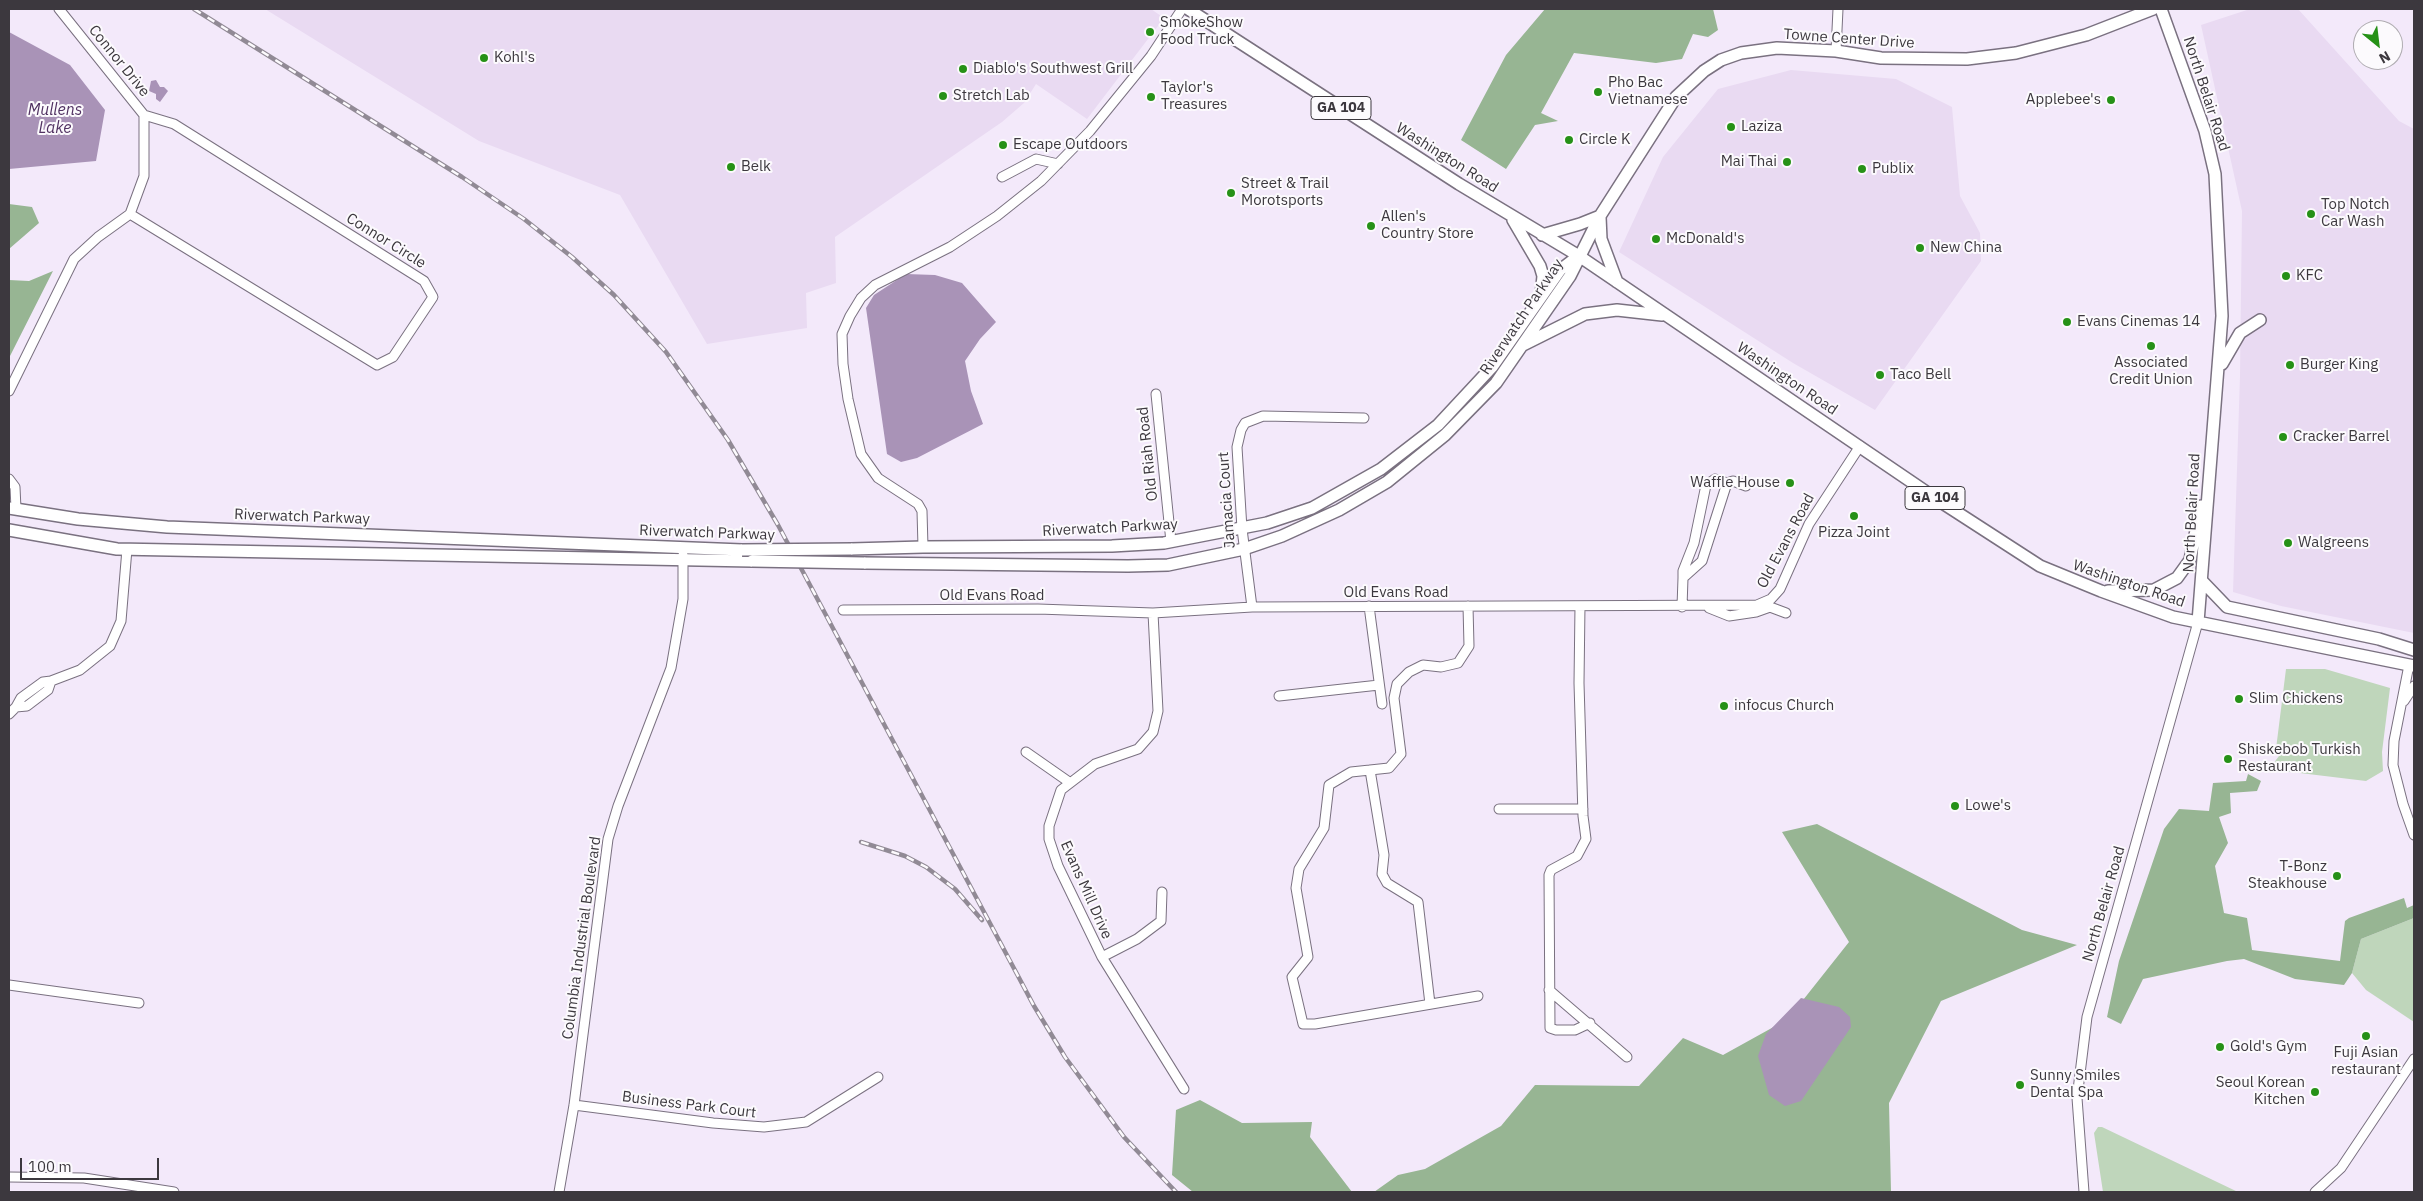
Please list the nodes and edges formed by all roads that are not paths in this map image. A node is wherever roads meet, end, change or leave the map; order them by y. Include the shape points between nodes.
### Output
1 (60, 9) edge
2 (1182, 9) edge
3 (1188, 9) edge
4 (1838, 9) edge
5 (2153, 9) edge
6 (2161, 9) edge
7 (1836, 51) junction
8 (144, 115) junction
9 (1058, 164) junction
10 (1002, 177) dead end
11 (130, 214) junction
12 (1511, 216) junction
13 (1600, 216) junction
14 (1542, 235) junction
15 (1579, 256) junction
16 (1617, 282) junction
17 (1541, 298) junction
18 (1669, 317) junction
19 (2260, 320) dead end
20 (1522, 346) junction
21 (2219, 370) junction
22 (9, 391) edge
23 (1156, 394) dead end
24 (1364, 418) dead end
25 (1860, 446) junction
26 (2209, 470) junction
27 (9, 479) edge
28 (1727, 483) junction
29 (1746, 486) dead end
30 (13, 508) edge
31 (1242, 529) junction
32 (9, 530) edge
33 (1171, 542) junction
34 (923, 547) junction
35 (683, 548) junction
36 (127, 549) junction
37 (1244, 549) junction
38 (683, 560) junction
39 (1682, 578) junction
40 (2203, 582) junction
41 (2101, 592) junction
42 (1369, 606) junction
43 (1468, 606) junction
44 (1580, 606) junction
45 (1682, 606) junction
46 (1252, 607) junction
47 (1706, 607) junction
48 (842, 610) dead end
49 (1153, 613) junction
50 (1786, 613) dead end
51 (2198, 622) junction
52 (2414, 650) edge
53 (2412, 665) edge
54 (1379, 685) junction
55 (2414, 686) edge
56 (1279, 696) dead end
57 (1382, 704) dead end
58 (2400, 708) junction
59 (9, 714) edge
60 (1026, 752) dead end
61 (1370, 770) junction
62 (1069, 782) junction
63 (1583, 808) junction
64 (1499, 809) dead end
65 (2414, 835) edge
66 (1162, 892) dead end
67 (1102, 958) junction
68 (9, 985) edge
69 (1550, 990) junction
70 (1478, 996) dead end
71 (139, 1003) dead end
72 (1430, 1004) junction
73 (1590, 1023) junction
74 (1627, 1057) dead end
75 (2414, 1060) edge
76 (878, 1077) dead end
77 (1184, 1089) dead end
78 (574, 1105) junction
79 (9, 1177) edge
80 (174, 1192) edge
81 (559, 1192) edge
82 (2084, 1192) edge
83 (2315, 1192) edge

1 - 8 street, Connor Drive
2 - 9 street via 1151,56 1090,131
3 - 12 main road, Washington Road / GA 104
4 - 7 street
5 - 7 main road, Towne Center Drive via 2086,35 2016,53 1967,59 1881,58
6 - 21 main road, North Belair Road via 2205,131 2215,174 2222,316
7 - 13 main road, Towne Center Drive via 1777,48 1741,53 1704,71 1676,97
8 - 11 street, Connor Drive via 144,176
8 - 11 street, Connor Circle via 174,124 424,281 433,297 393,357 377,365
9 - 10 street via 1036,159
9 - 34 street via 998,216 950,247 876,285 861,298 842,334 848,399 861,454 878,478 918,504 922,511
11 - 22 street via 74,259
12 - 14 main road, Washington Road / GA 104
12 - 17 main road via 1540,266 1543,276
13 - 14 main road
13 - 15 main road, Towne Center Drive
13 - 16 main road via 1601,239
14 - 15 main road, Washington Road / GA 104
15 - 16 main road, Washington Road / GA 104
15 - 17 main road, Riverwatch Parkway via 1560,270
15 - 20 main road, Riverwatch Parkway via 1570,276
16 - 18 main road, Washington Road / GA 104
17 - 31 main road, Riverwatch Parkway via 1492,367 1438,425 1407,451 1312,508
18 - 20 main road via 1652,312 1617,310 1585,314
18 - 25 main road, Washington Road / GA 104
19 - 21 main road via 2240,333
20 - 37 main road, Riverwatch Parkway via 1496,383 1463,418 1387,482 1322,519
21 - 26 main road, North Belair Road
23 - 33 street, Old Riah Road
24 - 31 street, Jamacia Court via 1273,415 1253,418 1246,423 1238,437 1237,447
25 - 41 main road, Washington Road / GA 104 via 2033,561
25 - 47 street, Old Evans Road via 1809,524 1780,589 1771,599 1757,605
26 - 40 main road, North Belair Road
26 - 41 main road via 2190,560 2177,578 2154,590
27 - 30 street via 15,487
28 - 29 street via 1733,481
28 - 39 street via 1702,561
28 - 39 street via 1716,479 1706,485 1694,543
30 - 35 main road, Riverwatch Parkway via 86,520 167,527
31 - 33 main road, Riverwatch Parkway
31 - 37 street, Jamacia Court
32 - 36 main road, Riverwatch Parkway
33 - 34 main road, Riverwatch Parkway via 1112,546
34 - 35 main road, Riverwatch Parkway, bridge
35 - 38 street, Columbia Industrial Boulevard
36 - 38 main road, Riverwatch Parkway
36 - 59 street via 120,622 110,646 80,670 43,682 21,698
37 - 38 main road, Riverwatch Parkway, bridge via 1168,565 1128,566
37 - 46 street, Jamacia Court
38 - 78 street, Columbia Industrial Boulevard via 683,599 671,668 608,839
39 - 45 street
40 - 51 main road, North Belair Road
40 - 52 main road, Washington Road via 2227,607 2379,639
41 - 51 main road, Washington Road / GA 104 via 2172,617
42 - 43 street, Old Evans Road
42 - 46 street, Old Evans Road
42 - 54 street
43 - 44 street, Old Evans Road
43 - 61 street via 1469,646 1458,663 1441,667 1423,666 1408,672 1398,684 1394,698 1401,754 1389,768
44 - 45 street, Old Evans Road
44 - 63 street
45 - 47 street, Old Evans Road
46 - 49 street, Old Evans Road
47 - 50 street via 1729,616 1770,607
48 - 49 street, Old Evans Road via 1038,609
49 - 62 street, Evans Mill Drive via 1158,711 1153,732 1138,749 1096,764
51 - 53 main road, Washington Road / GA 104
51 - 82 street, North Belair Road via 2088,1017 2077,1098
53 - 58 street
54 - 56 street
54 - 57 street
55 - 58 street
58 - 65 street via 2393,765
60 - 62 street
61 - 72 street via 1384,855 1382,874 1387,883 1418,902
61 - 72 street via 1351,772 1329,785 1324,828 1299,869 1296,888 1308,957 1292,977 1303,1024
62 - 67 street, Evans Mill Drive via 1061,790 1049,826 1049,839 1058,866
63 - 64 street
63 - 69 street via 1586,839 1582,849 1551,870 1549,875
66 - 67 street via 1161,921 1138,939
67 - 77 street, Evans Mill Drive
68 - 71 street
69 - 73 street
69 - 73 street via 1550,1028 1575,1030
70 - 72 street
73 - 74 street
75 - 83 street via 2341,1168
76 - 78 street, Business Park Court via 806,1122 764,1127
78 - 81 street, Columbia Industrial Boulevard
79 - 80 street via 84,1178

